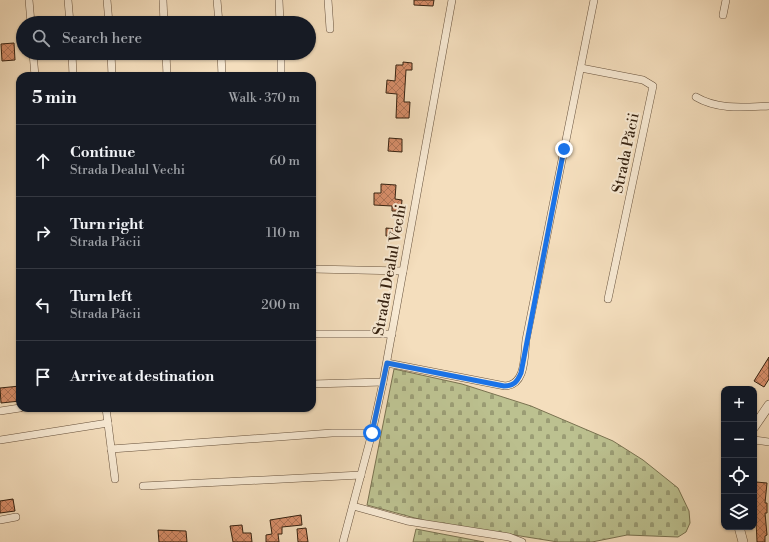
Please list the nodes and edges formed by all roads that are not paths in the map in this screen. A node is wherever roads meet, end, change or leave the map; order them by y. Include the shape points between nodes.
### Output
1 (29, 0) edge
2 (68, 0) edge
3 (107, 0) edge
4 (163, 0) edge
5 (217, 0) edge
6 (278, 0) edge
7 (328, 0) edge
8 (452, 0) edge
9 (594, 0) edge
10 (726, 0) edge
11 (723, 15) dead end
12 (30, 16) edge
13 (69, 16) edge
14 (108, 16) edge
15 (164, 16) edge
16 (218, 16) edge
17 (279, 16) edge
18 (330, 29) dead end
19 (34, 60) edge
20 (72, 60) edge
21 (111, 60) edge
22 (166, 60) edge
23 (221, 60) edge
24 (281, 60) edge
25 (581, 68) junction
26 (35, 72) edge
27 (73, 72) edge
28 (112, 72) edge
29 (167, 72) edge
30 (222, 72) edge
31 (281, 72) edge
32 (696, 97) dead end
33 (769, 106) edge
34 (316, 269) edge
35 (403, 271) junction
36 (608, 299) dead end
37 (316, 334) edge
38 (392, 334) junction
39 (387, 363) junction
40 (383, 382) junction
41 (316, 384) edge
42 (769, 405) edge
43 (16, 409) edge
44 (0, 411) edge
45 (107, 412) edge
46 (108, 423) junction
47 (757, 423) edge
48 (372, 433) junction
49 (0, 440) edge
50 (757, 440) edge
51 (769, 442) edge
52 (111, 449) junction
53 (361, 475) junction
54 (115, 478) dead end
55 (143, 486) dead end
56 (352, 506) junction
57 (16, 517) dead end
58 (0, 520) edge
59 (740, 530) edge
60 (343, 542) edge
61 (522, 542) edge
62 (744, 542) edge

1 - 12 street
2 - 13 street
3 - 14 street
4 - 15 street
5 - 16 street
6 - 17 street
7 - 18 street
8 - 35 street, Strada Dealul Vechi
9 - 25 street
10 - 11 street
19 - 26 street
20 - 27 street
21 - 28 street
22 - 29 street
23 - 30 street
24 - 31 street
25 - 36 street, Strada Păcii via 643,80 653,86
25 - 39 street via 518,382 512,386 504,386
32 - 33 street via 717,106
34 - 35 street
35 - 38 street, Strada Dealul Vechi
37 - 38 street
38 - 39 street, Strada Dealul Vechi
39 - 40 street, Strada Dealul Vechi
40 - 41 street
40 - 48 street, Strada Dealul Vechi
42 - 47 street
43 - 44 street
45 - 46 street
46 - 49 street
46 - 52 street
48 - 52 street via 332,433
48 - 53 street, Strada Dealul Vechi
50 - 51 street
52 - 54 street
53 - 55 street
53 - 56 street, Strada Dealul Vechi
56 - 60 street, Strada Dealul Vechi
56 - 61 street via 407,521
57 - 58 street
59 - 62 street

